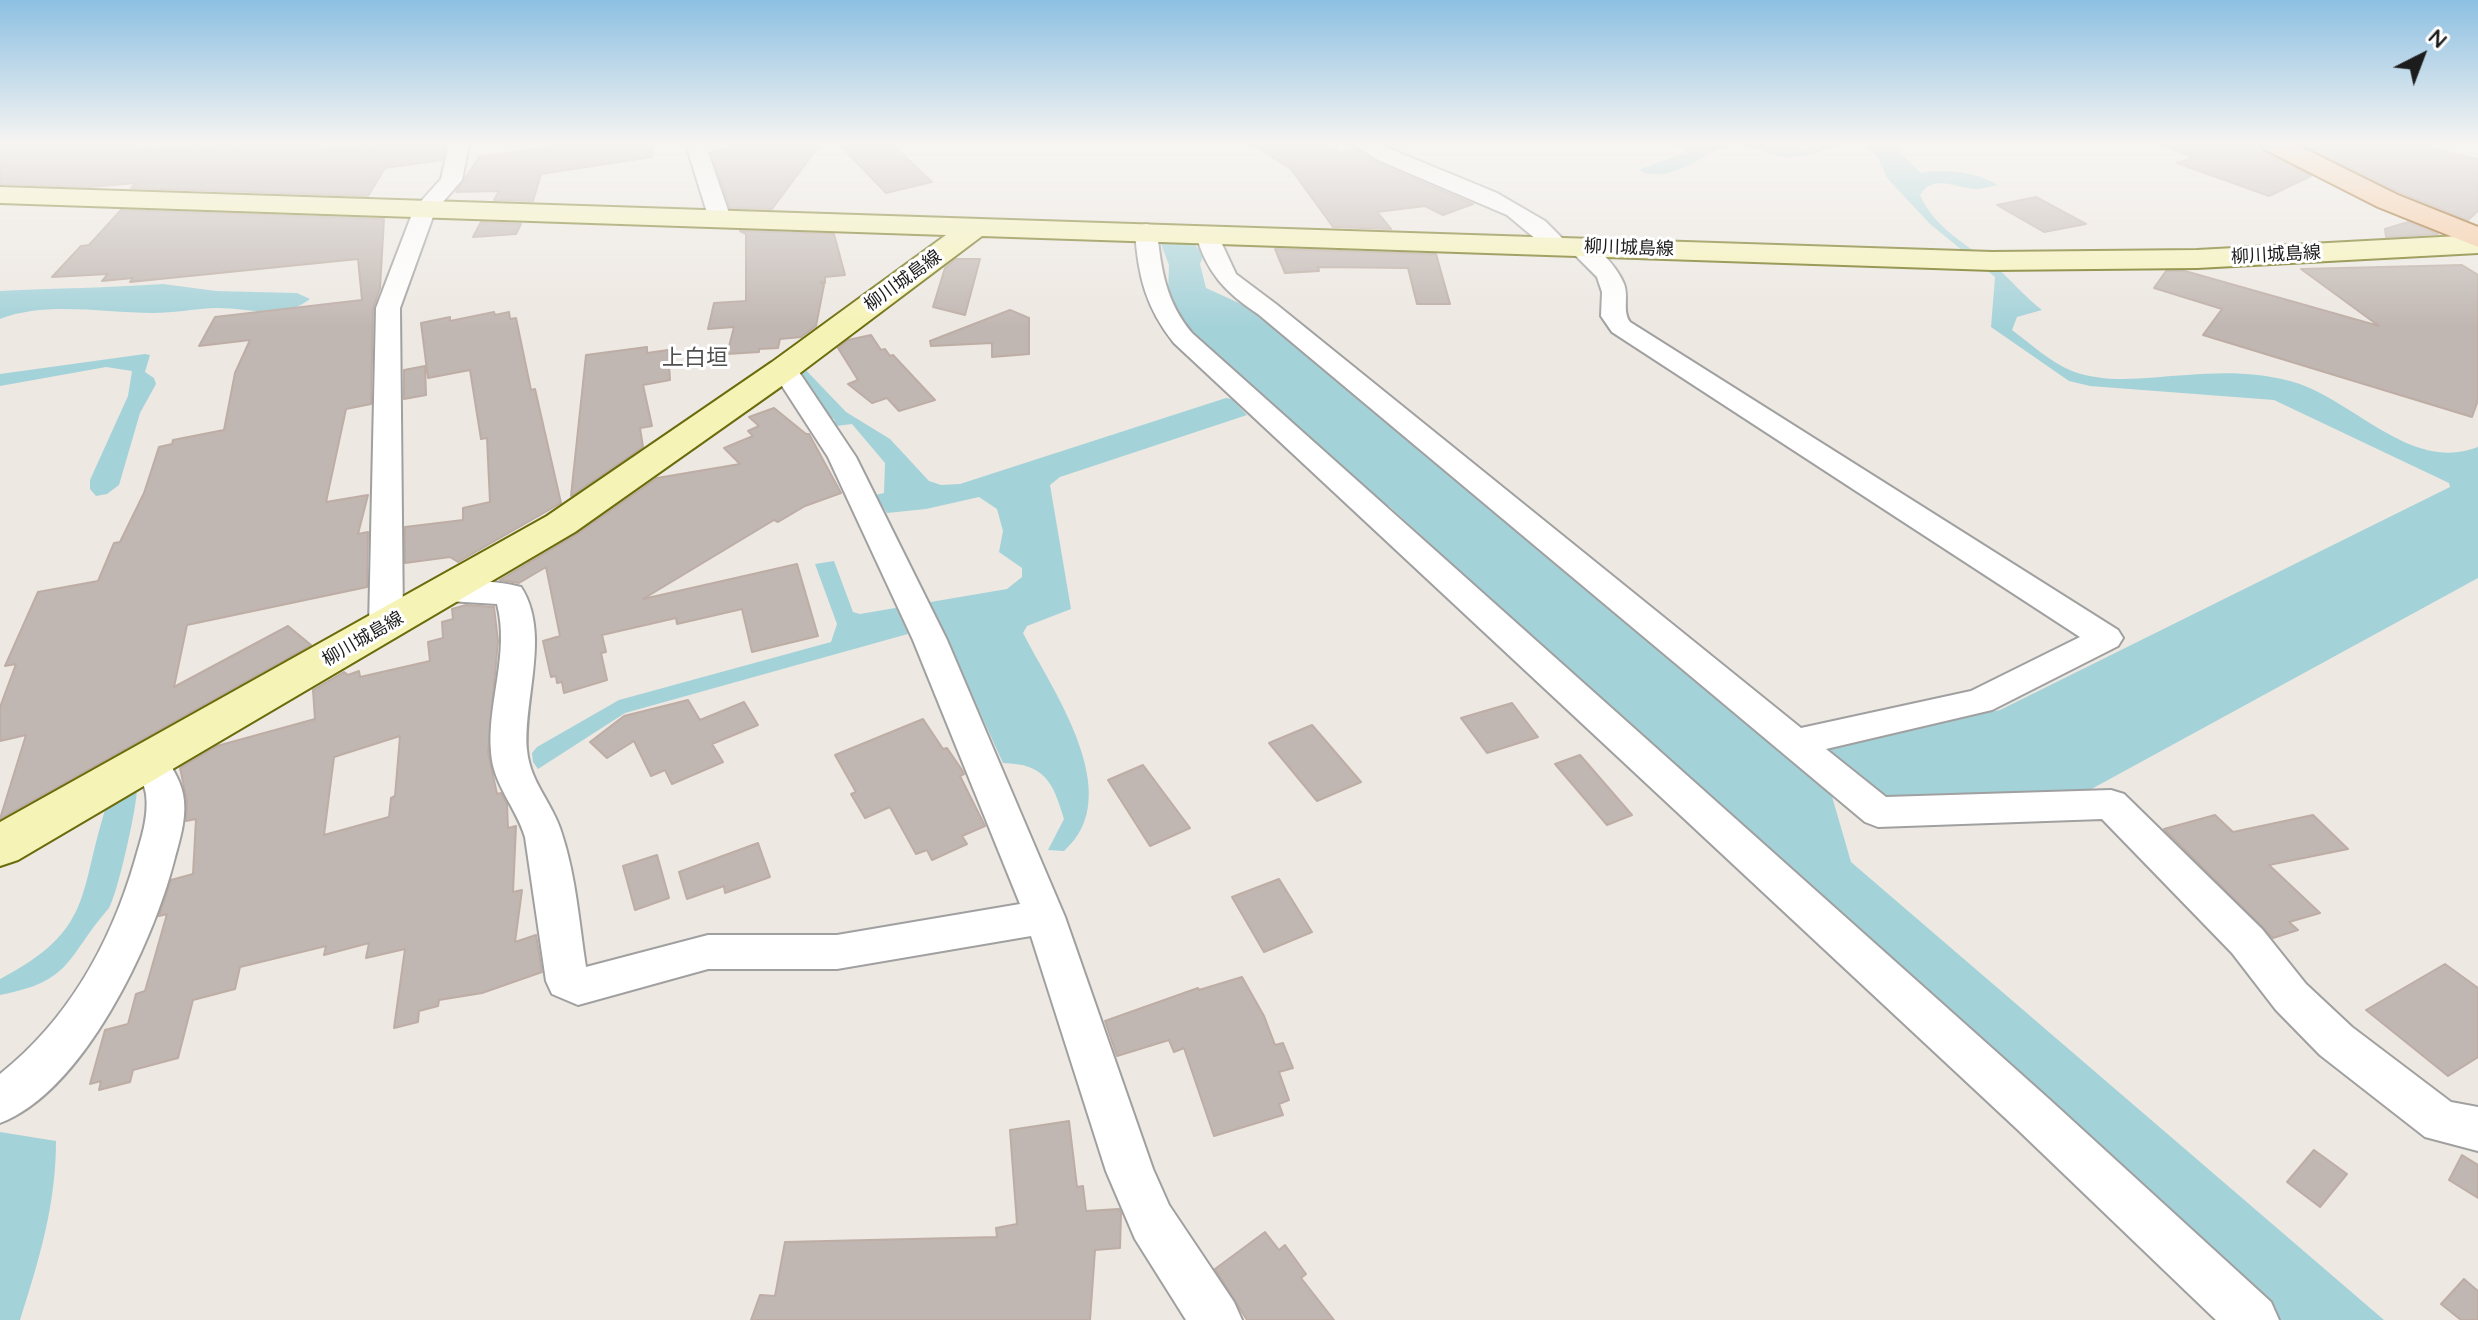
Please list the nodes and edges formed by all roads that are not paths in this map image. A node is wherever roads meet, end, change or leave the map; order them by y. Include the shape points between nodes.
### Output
1 (291, 205) edge
2 (429, 205) edge
3 (715, 205) edge
4 (1498, 205) edge
5 (2397, 205) edge
6 (425, 209) junction
7 (720, 219) junction
8 (974, 228) junction
9 (1149, 232) junction
10 (1207, 234) junction
11 (2476, 235) edge
12 (1568, 246) junction
13 (784, 369) junction
14 (443, 593) junction
15 (386, 626) junction
16 (1794, 743) junction
17 (149, 761) junction
18 (0, 846) edge
19 (1045, 917) junction
20 (0, 1102) edge
21 (2478, 1129) edge
22 (1216, 1320) edge
23 (2253, 1320) edge

1 - 6 main road
2 - 6 street
3 - 7 street
4 - 12 street
5 - 11 main road
6 - 7 main road
6 - 15 street via 388,308
7 - 8 main road
8 - 9 main road, 柳川城島線
8 - 13 main road, 柳川城島線
9 - 10 main road, 柳川城島線
9 - 23 street via 1151,283 1163,316 1183,338
10 - 12 main road, 柳川城島線
10 - 16 street via 1220,273 1233,286
11 - 12 main road, 柳川城島線 via 2197,259 2008,261
12 - 16 street via 1612,278 1613,316 1621,327 2106,638 1980,701
13 - 14 main road, 柳川城島線 via 561,524
13 - 19 street via 842,457 930,640
14 - 15 main road, 柳川城島線
14 - 19 street via 510,594 514,604 518,636 509,753 518,789 537,816 567,981 578,987 708,952 837,952
15 - 17 main road, 柳川城島線
16 - 21 street via 1878,812 2111,804 2247,941 2291,997 2336,1041 2441,1122
17 - 18 main road, 柳川城島線
17 - 20 street via 164,789 165,821 139,917 74,1029 31,1079
19 - 22 street via 1130,1171 1152,1222

